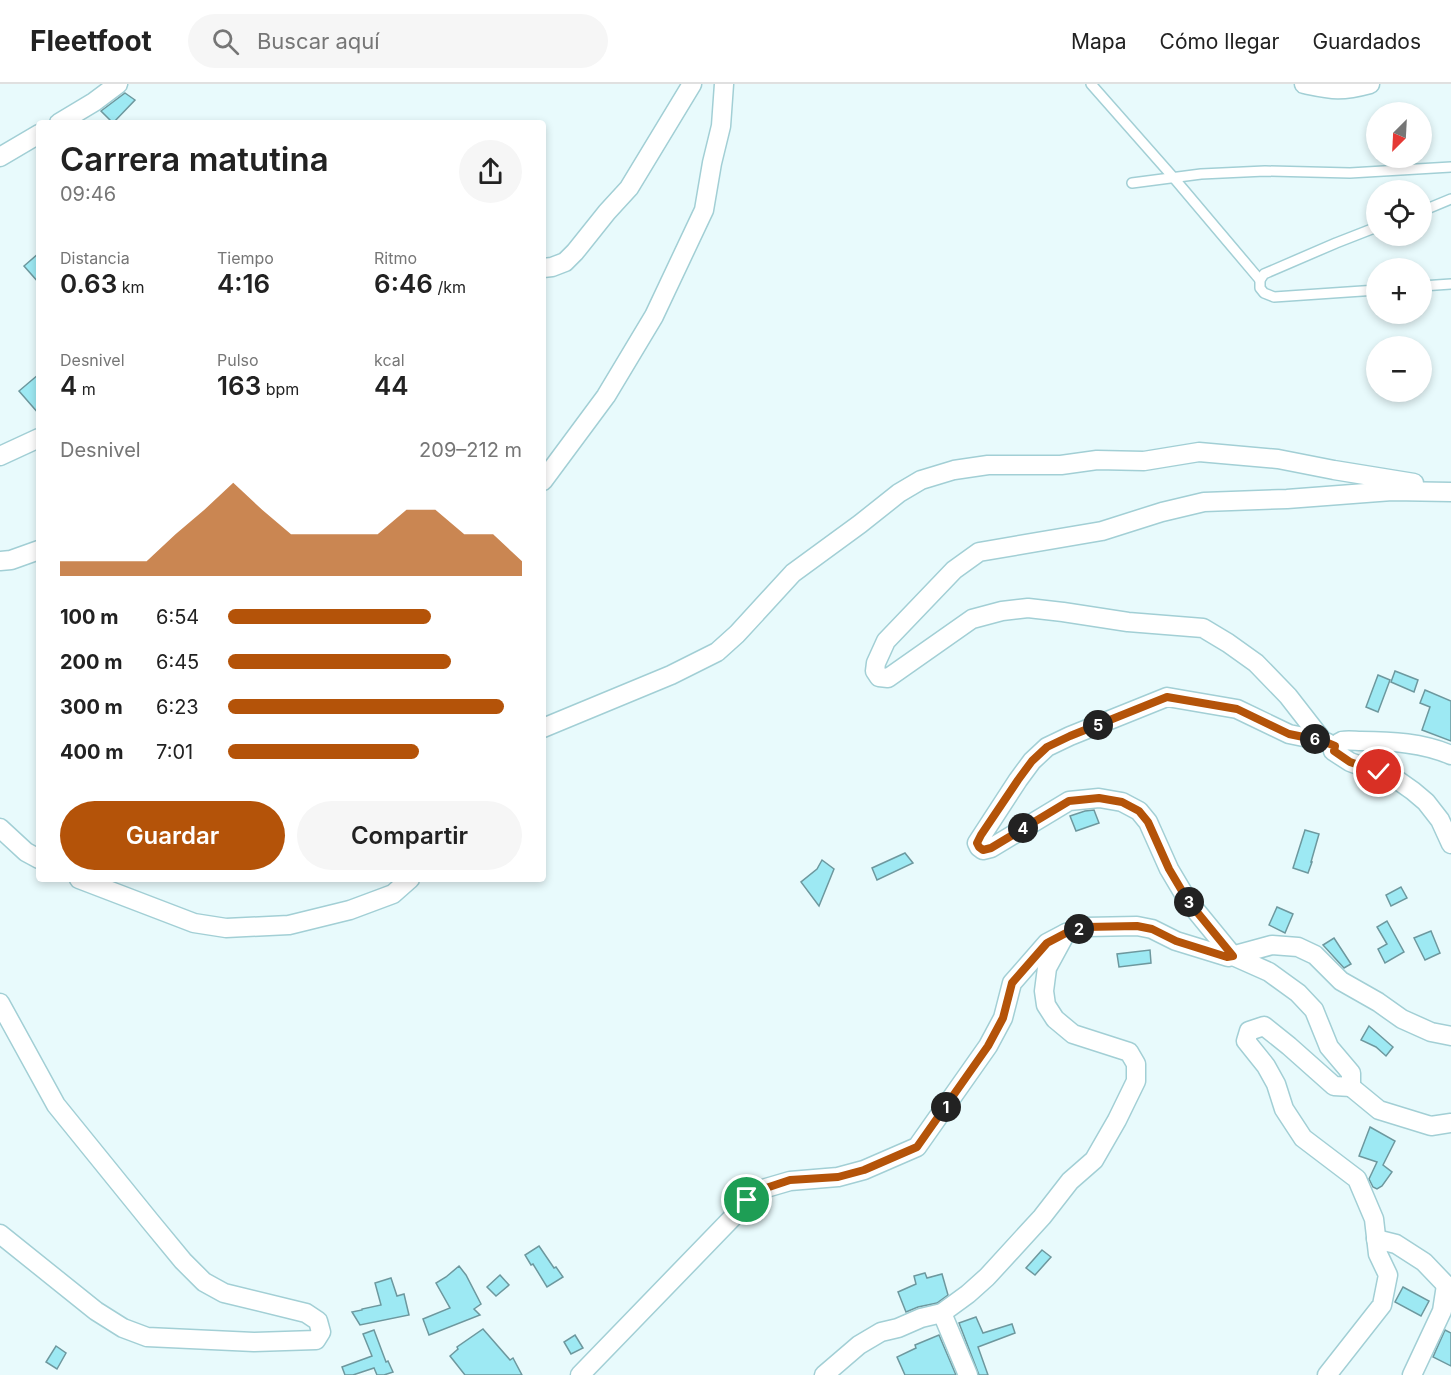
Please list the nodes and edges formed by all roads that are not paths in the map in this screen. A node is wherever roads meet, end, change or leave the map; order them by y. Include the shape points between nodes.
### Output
1 (118, 84) edge
2 (692, 84) edge
3 (724, 84) edge
4 (1090, 84) edge
5 (1304, 84) edge
6 (1370, 84) edge
7 (64, 120) edge
8 (36, 136) edge
9 (0, 157) edge
10 (1451, 167) edge
11 (1173, 177) junction
12 (1132, 183) dead end
13 (1451, 199) edge
14 (1432, 207) edge
15 (1366, 231) edge
16 (546, 268) edge
17 (1260, 280) junction
18 (1451, 284) edge
19 (1432, 285) edge
20 (1366, 291) edge
21 (36, 439) edge
22 (0, 456) edge
23 (562, 456) junction
24 (546, 460) edge
25 (546, 477) edge
26 (1451, 491) edge
27 (36, 551) edge
28 (0, 561) edge
29 (546, 727) edge
30 (1329, 743) junction
31 (1451, 755) edge
32 (0, 828) edge
33 (1451, 844) edge
34 (36, 857) edge
35 (87, 882) edge
36 (407, 882) edge
37 (1066, 933) junction
38 (1233, 956) junction
39 (0, 1004) edge
40 (1451, 1036) edge
41 (1351, 1087) junction
42 (1451, 1123) edge
43 (0, 1234) edge
44 (1376, 1239) junction
45 (1448, 1286) edge
46 (942, 1313) junction
47 (580, 1375) edge
48 (824, 1375) edge
49 (968, 1375) edge
50 (1327, 1375) edge
51 (1412, 1375) edge

1 - 7 street
2 - 16 street via 629,188 565,262
3 - 23 street via 721,126 704,210 654,316 606,396
4 - 11 lane
5 - 6 street via 1327,90
8 - 9 street
10 - 11 lane via 1350,174 1265,171
11 - 12 lane
11 - 17 lane
13 - 14 lane
15 - 17 lane via 1264,274
17 - 20 lane via 1264,293 1274,297
18 - 19 lane
21 - 22 street
23 - 24 lane
23 - 25 street
26 - 29 street via 1278,459 1198,452 1144,461 988,465 954,470 921,480 899,493 793,573 717,652
26 - 30 street via 1204,502 1102,531 979,552 954,570 886,641 876,663 879,677 888,678 972,619 1028,608 1203,628 1256,663
27 - 28 street
30 - 31 street via 1410,743
30 - 33 street via 1350,762 1396,779 1426,801
30 - 38 street via 1289,734 1237,709 1167,697 1047,747 1018,780 977,843 983,850 991,848 1069,801 1099,798 1122,802 1139,811 1148,822 1188,901
32 - 34 street
35 - 36 street via 194,923 226,928 289,925 350,910 393,894
37 - 38 street via 1086,927 1137,926
37 - 46 street via 1047,968 1046,1005 1073,1034 1129,1052 1136,1064 1136,1081 1094,1160 1070,1181 987,1277
37 - 47 street via 1047,943 1012,983 1003,1018 988,1046 917,1147 838,1177 790,1180 747,1200
38 - 40 street via 1272,945 1298,947 1315,955 1341,981 1402,1019
38 - 41 street via 1269,972 1314,1010 1329,1047 1351,1073
39 - 43 street via 56,1105 183,1261 204,1282 224,1293 306,1313 318,1321 321,1332 316,1340 254,1342 147,1337 96,1311
41 - 42 street via 1379,1110 1431,1126
41 - 44 street via 1334,1086 1264,1026 1249,1031 1246,1041 1266,1066 1284,1109 1303,1138 1356,1179 1374,1219
44 - 45 street via 1396,1244 1424,1262
44 - 50 street via 1388,1275 1382,1305
45 - 51 street via 1442,1311
46 - 48 street via 881,1332
46 - 49 street

